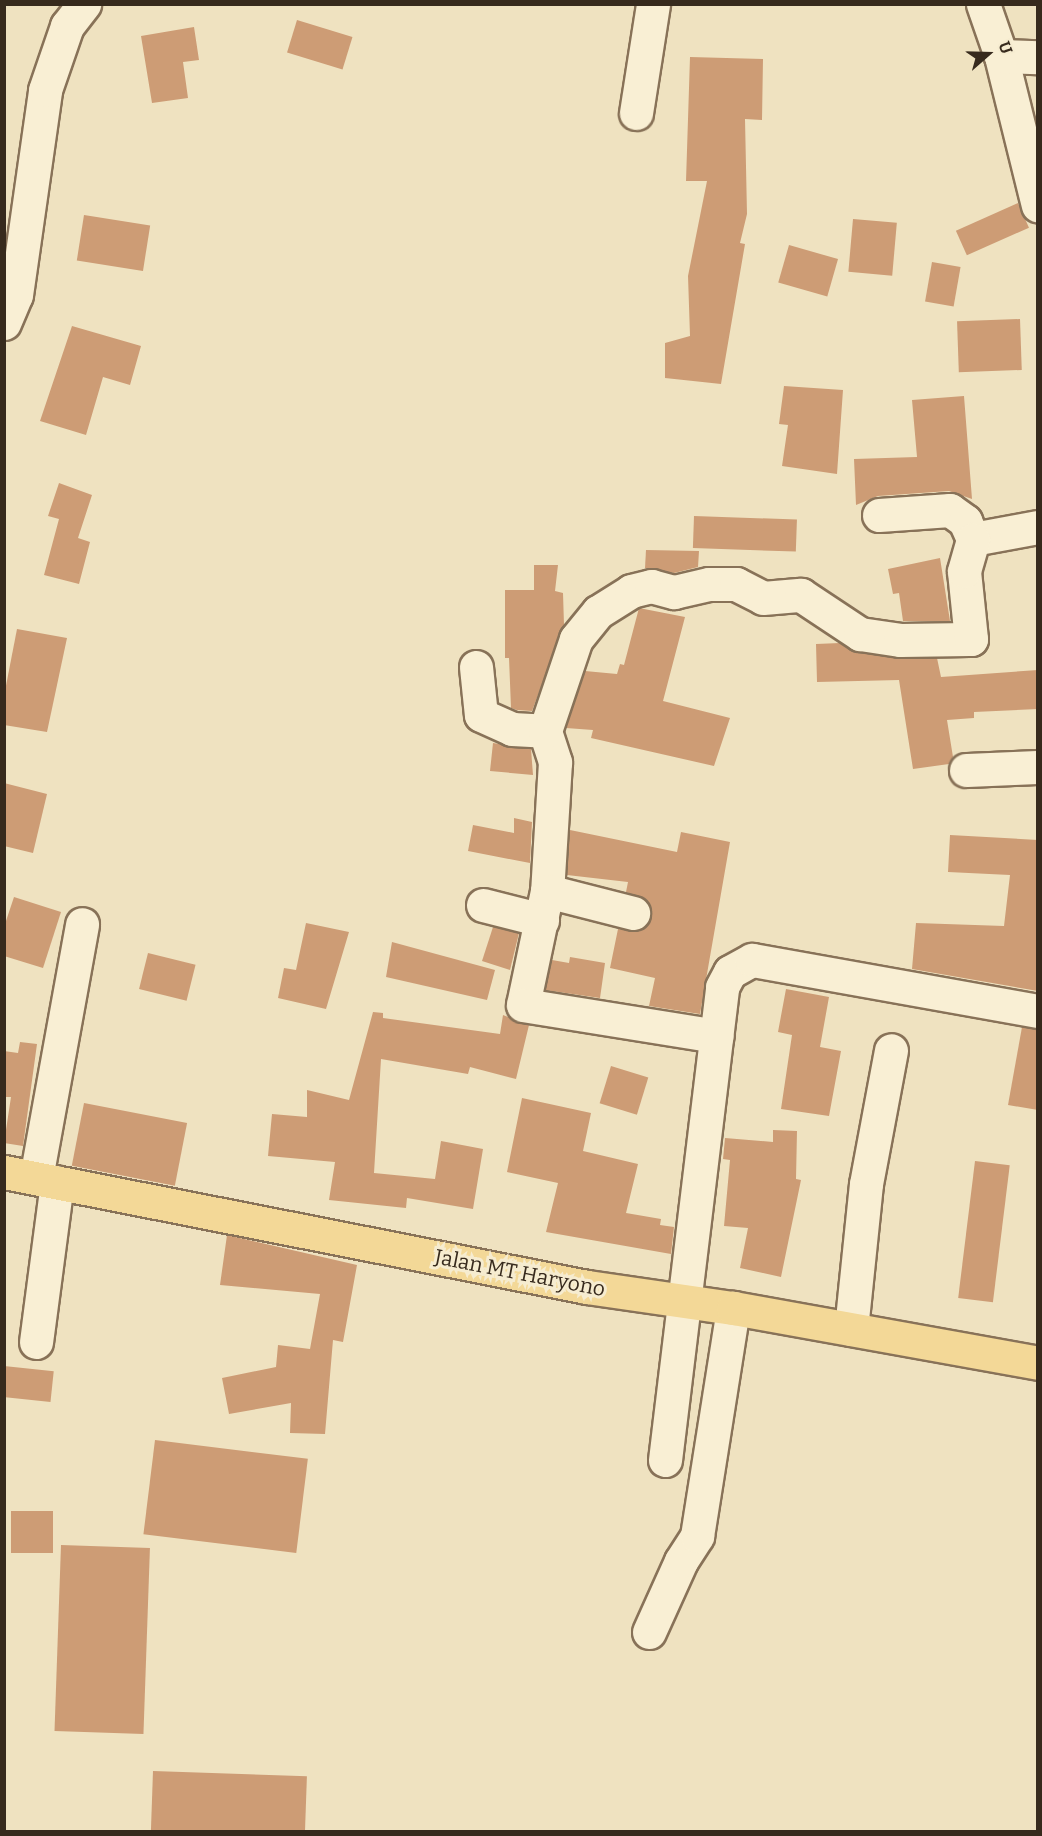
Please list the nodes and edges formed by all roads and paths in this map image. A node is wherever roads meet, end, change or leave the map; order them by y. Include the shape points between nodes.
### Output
1 (84, 4) edge
2 (653, 4) edge
3 (983, 4) edge
4 (1001, 56) junction
5 (1038, 57) edge
6 (636, 113) dead end
7 (1038, 206) edge
8 (4, 323) edge
9 (879, 515) dead end
10 (1038, 527) edge
11 (973, 539) junction
12 (476, 667) dead end
13 (545, 731) junction
14 (1038, 767) edge
15 (966, 770) dead end
16 (483, 905) dead end
17 (545, 906) junction
18 (633, 913) dead end
19 (82, 924) dead end
20 (1038, 1011) edge
21 (717, 1036) junction
22 (891, 1050) dead end
23 (32, 1177) edge
24 (687, 1302) junction
25 (733, 1308) junction
26 (851, 1329) junction
27 (36, 1342) dead end
28 (1038, 1363) edge
29 (665, 1460) dead end
30 (650, 1632) dead end

1 - 8 street via 67,26 45,90 16,296
2 - 6 street
3 - 4 street
4 - 5 street
4 - 7 street
9 - 11 street via 950,510 965,521
10 - 11 street
11 - 13 street via 964,571 971,639 900,640 860,633 801,595 763,598 736,584 709,584 674,592 651,586 631,591 598,612 576,639
12 - 13 street via 481,715 512,729
13 - 17 street via 555,762
14 - 15 street
16 - 17 street
17 - 18 street
17 - 21 street via 523,1005
19 - 23 street
20 - 21 street via 752,960 730,972 722,987
21 - 24 street
22 - 26 street via 866,1184
23 - 24 main road, Jalan MT Haryono via 587,1287
23 - 27 street
24 - 25 main road, Jalan MT Haryono
24 - 29 street
25 - 26 main road, Jalan MT Haryono
25 - 30 street via 698,1536 681,1561
26 - 28 main road, Jalan MT Haryono

